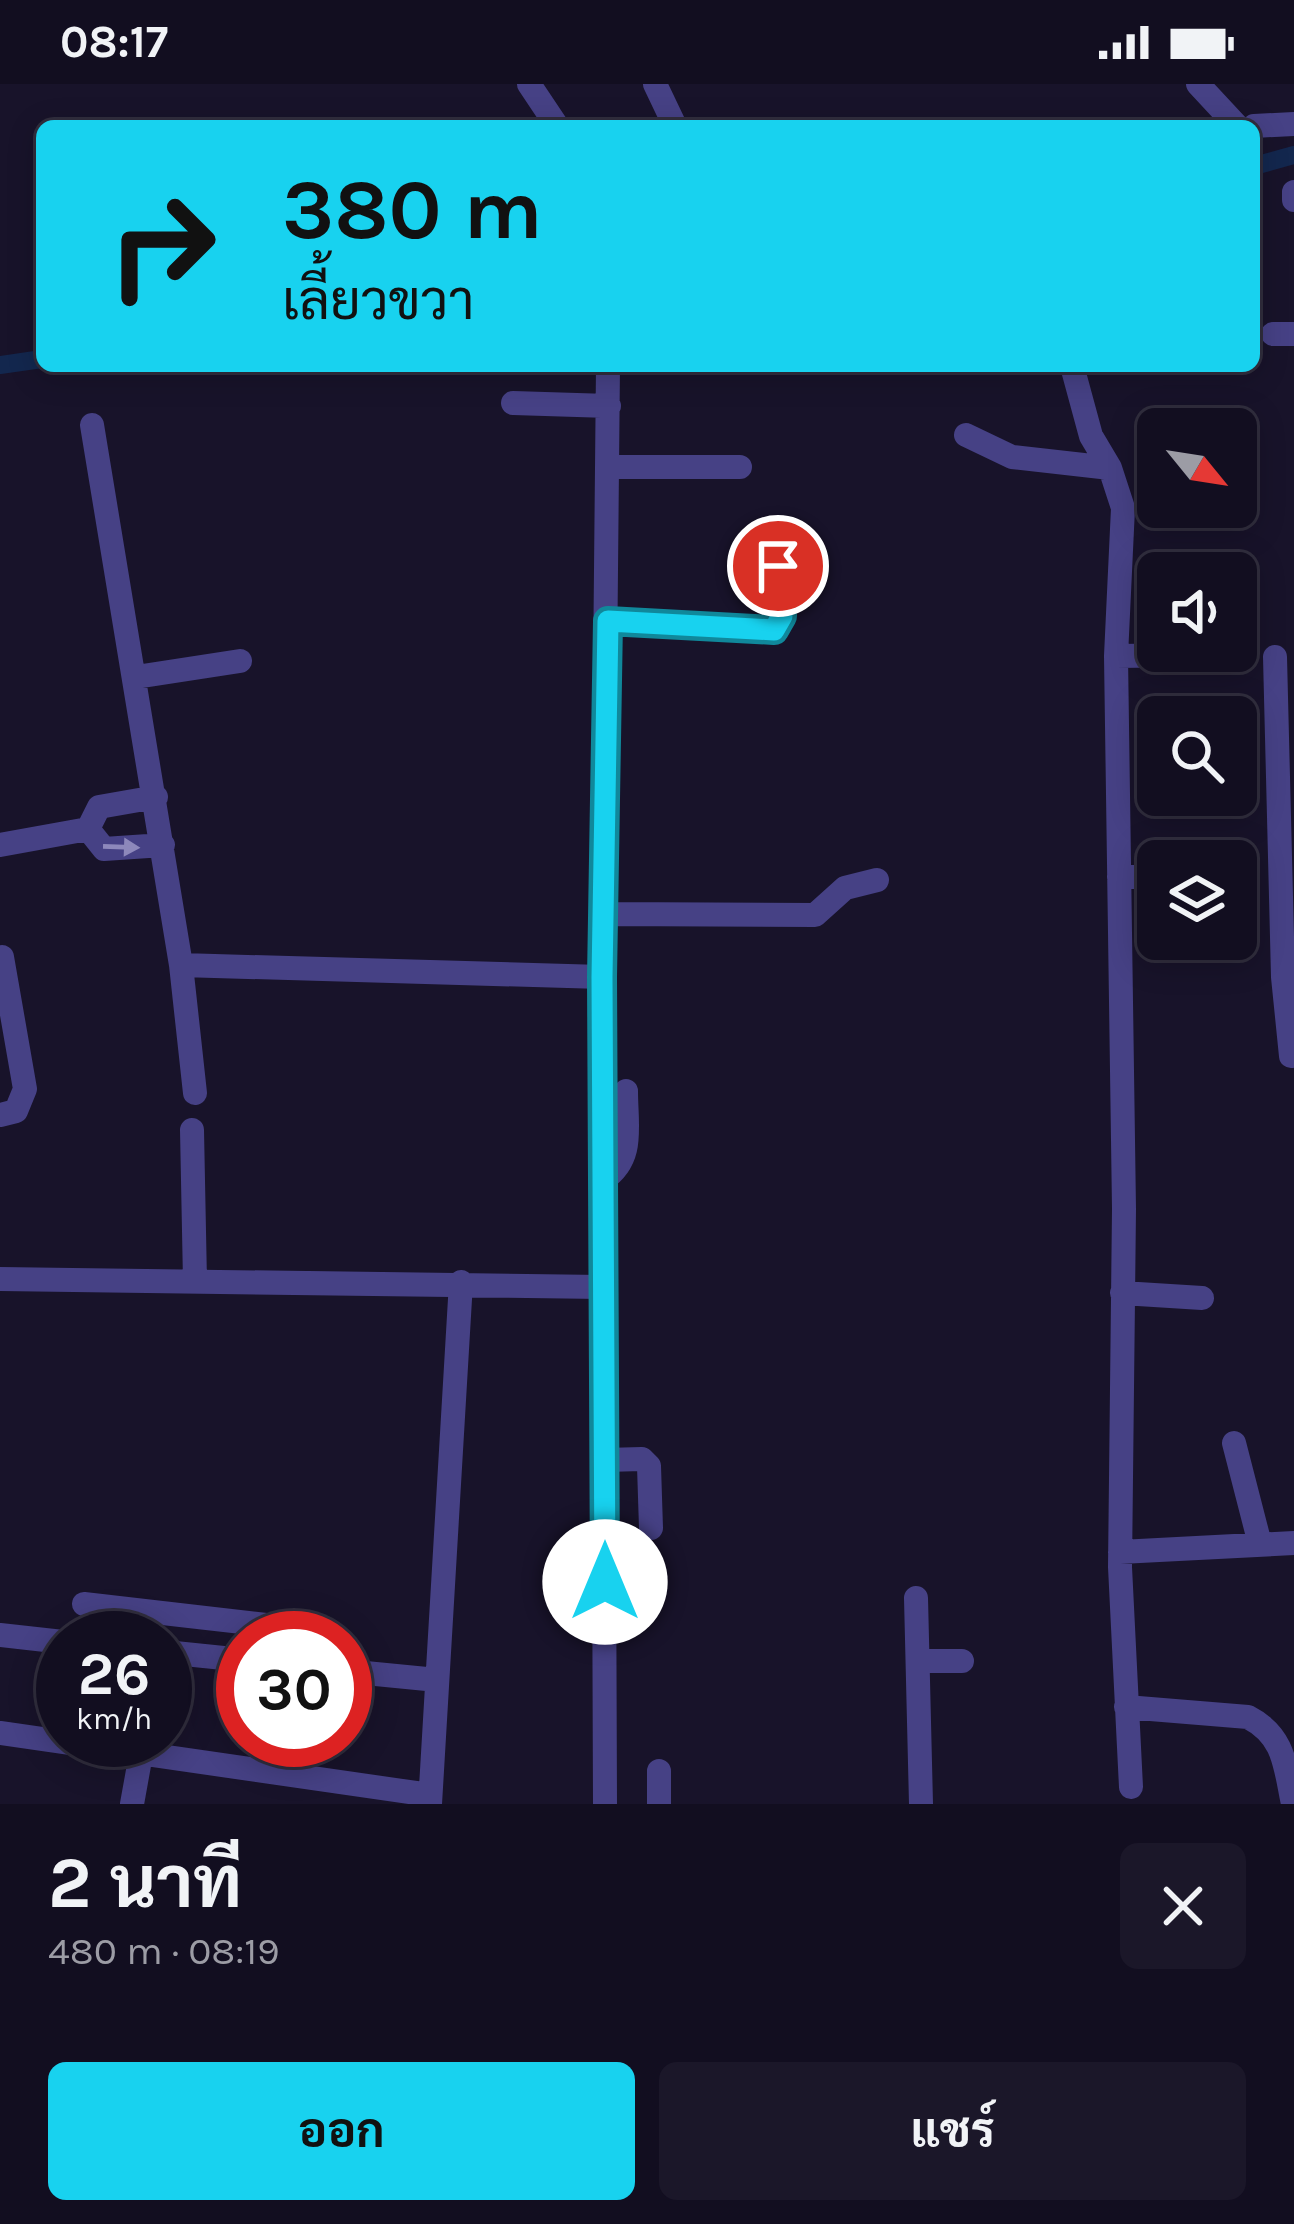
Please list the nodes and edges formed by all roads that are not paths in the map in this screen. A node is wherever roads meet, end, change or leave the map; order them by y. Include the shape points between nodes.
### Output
1 (529, 84) edge
2 (655, 84) edge
3 (1198, 84) edge
4 (553, 120) edge
5 (672, 120) edge
6 (1232, 120) edge
7 (1294, 124) edge
8 (1260, 125) edge
9 (608, 372) edge
10 (1074, 372) edge
11 (513, 403) dead end
12 (609, 406) junction
13 (92, 425) dead end
14 (966, 435) dead end
15 (740, 466) dead end
16 (609, 467) junction
17 (1110, 468) junction
18 (778, 566) dead end
19 (608, 621) junction
20 (1116, 656) junction
21 (1137, 656) edge
22 (1276, 657) dead end
23 (241, 661) dead end
24 (136, 677) junction
25 (156, 797) junction
26 (88, 829) junction
27 (0, 845) edge
28 (164, 845) junction
29 (1119, 877) junction
30 (1137, 877) edge
31 (877, 880) dead end
32 (605, 914) junction
33 (2, 957) edge
34 (181, 965) junction
35 (602, 977) junction
36 (1291, 1003) edge
37 (1291, 1056) edge
38 (626, 1091) dead end
39 (195, 1093) dead end
40 (0, 1115) edge
41 (192, 1130) dead end
42 (603, 1180) junction
43 (0, 1279) edge
44 (195, 1281) junction
45 (461, 1282) junction
46 (602, 1287) junction
47 (1122, 1293) junction
48 (1202, 1298) dead end
49 (1234, 1443) dead end
50 (605, 1460) junction
51 (652, 1528) dead end
52 (1294, 1543) edge
53 (1260, 1544) junction
54 (1120, 1552) junction
55 (916, 1598) dead end
56 (84, 1604) dead end
57 (216, 1619) edge
58 (0, 1635) edge
59 (36, 1639) edge
60 (962, 1660) dead end
61 (918, 1661) junction
62 (372, 1674) edge
63 (437, 1680) junction
64 (1126, 1707) junction
65 (0, 1733) edge
66 (36, 1738) edge
67 (192, 1762) edge
68 (139, 1767) edge
69 (659, 1772) dead end
70 (1131, 1786) dead end
71 (430, 1800) edge
72 (921, 1801) edge
73 (133, 1804) edge
74 (605, 1804) edge
75 (659, 1804) edge
76 (895, 1804) edge
77 (1293, 1804) edge

1 - 4 street
2 - 5 street
3 - 6 street
7 - 8 street
9 - 12 street
10 - 17 street via 1091,436
11 - 12 street
12 - 16 street
13 - 24 street
14 - 17 street via 1012,457
15 - 16 street
16 - 19 street
17 - 20 street via 1123,508
18 - 19 street via 782,616 774,630
19 - 32 street
20 - 21 street
20 - 29 street
22 - 36 street
23 - 24 street
24 - 25 street
25 - 26 street via 99,807
25 - 28 street
26 - 27 street
26 -> 28 street via 104,849
28 - 34 street
29 - 30 street
29 - 47 street
31 - 32 street via 845,888 814,915
32 - 35 street
33 - 40 street via 25,1089 16,1112
34 - 35 street
34 - 39 street
35 - 42 street
36 - 37 street
38 - 42 street via 627,1156
41 - 44 street
42 - 46 street
43 - 44 street
44 - 45 street
45 - 46 street
45 - 63 street
46 - 50 street
47 - 48 street
47 - 54 street
49 - 53 street
50 - 51 street via 649,1466
50 - 74 street
52 - 53 street
53 - 54 street
54 - 64 street
55 - 61 street
56 - 57 street
58 - 59 street
60 - 61 street
61 - 72 street
62 - 63 street
63 - 71 street
64 - 70 street
64 - 77 street via 1264,1725 1279,1740
65 - 66 street
67 - 71 street
68 - 73 street
69 - 75 street
72 - 76 street

